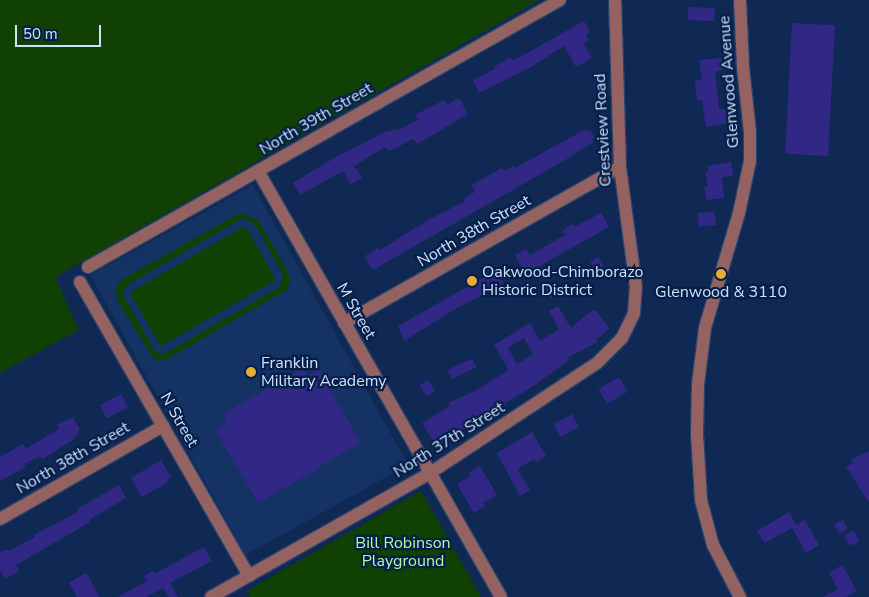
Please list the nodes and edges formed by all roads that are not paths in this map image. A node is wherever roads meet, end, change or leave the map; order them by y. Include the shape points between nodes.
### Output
1 (560, 0) edge
2 (615, 0) edge
3 (740, 0) edge
4 (620, 167) junction
5 (258, 171) junction
6 (633, 258) joint
7 (88, 267) dead end
8 (80, 282) dead end
9 (344, 323) junction
10 (163, 426) junction
11 (430, 473) junction
12 (0, 519) edge
13 (249, 576) junction
14 (211, 597) edge
15 (501, 597) edge
16 (740, 597) edge

1 - 5 street, North 39th Street
2 - 4 street, Crestview Road
3 - 16 street, Glenwood Avenue via 750,161 739,213 706,328 698,384 697,434 700,500 713,544
4 - 6 street, Crestview Road
4 - 9 street, North 38th Street
5 - 7 street, North 39th Street
5 - 9 street, M Street
6 - 11 street, North 37th Street via 634,313 615,348
8 - 10 street, N Street
9 - 11 street, M Street
10 - 12 street, North 38th Street
10 - 13 street, N Street
11 - 13 street, North 37th Street
11 - 15 street, M Street
13 - 14 street, North 37th Street

